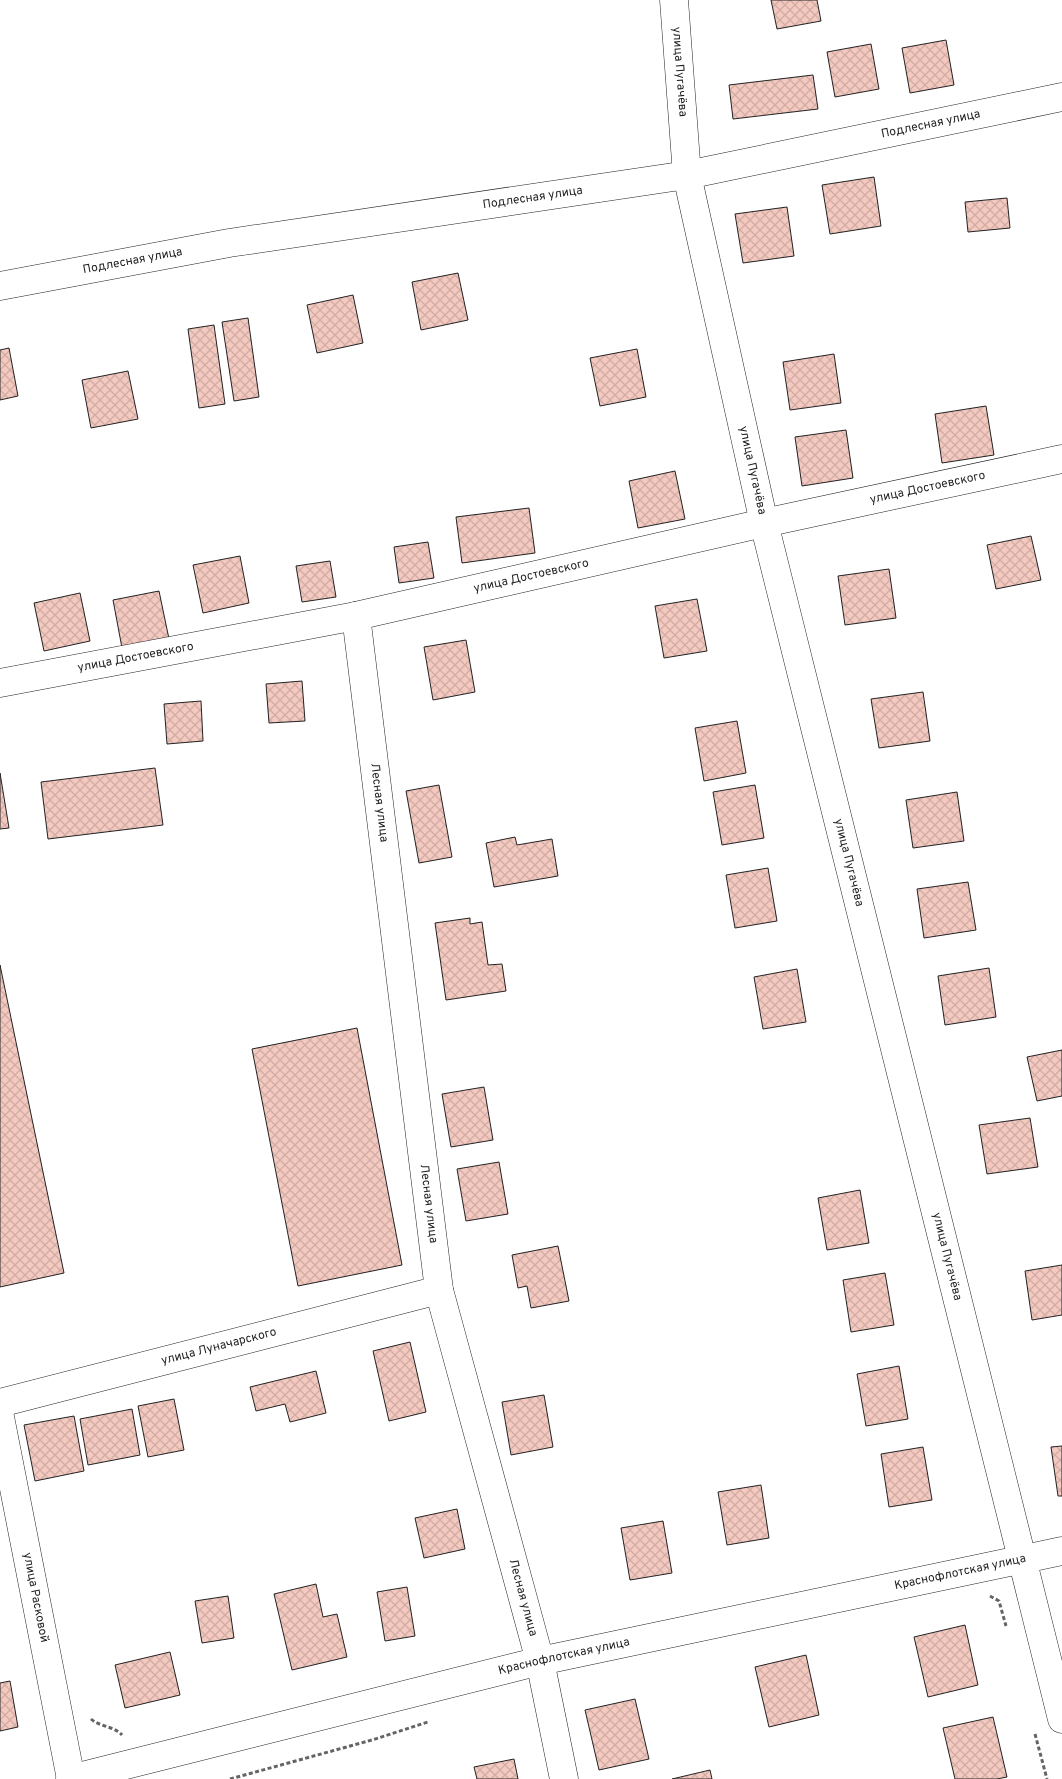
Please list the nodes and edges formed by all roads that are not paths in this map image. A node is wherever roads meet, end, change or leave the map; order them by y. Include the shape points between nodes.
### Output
1 (674, 0) edge
2 (1062, 97) edge
3 (687, 175) junction
4 (0, 286) edge
5 (1062, 459) edge
6 (764, 522) junction
7 (356, 616) junction
8 (0, 683) edge
9 (439, 1290) junction
10 (0, 1404) edge
11 (0, 1417) edge
12 (1062, 1551) edge
13 (1021, 1560) junction
14 (540, 1661) junction
15 (1062, 1718) edge
16 (71, 1779) edge
17 (564, 1779) edge

1 - 3 street, улица Пугачёва
2 - 3 street, Подлесная улица
3 - 4 street, Подлесная улица via 229,243
3 - 6 street, улица Пугачёва
5 - 6 street, улица Достоевского
6 - 7 street, улица Достоевского
6 - 13 street, улица Пугачёва
7 - 8 street, улица Достоевского
7 - 9 street, Лесная улица
9 - 10 street, улица Луначарского
9 - 14 street, Лесная улица
11 - 16 street, улица Расковой
12 - 13 street, Краснофлотская улица
13 - 14 street, Краснофлотская улица
13 - 15 street, улица Пугачёва
14 - 16 street, Краснофлотская улица
14 - 17 street, Лесная улица

